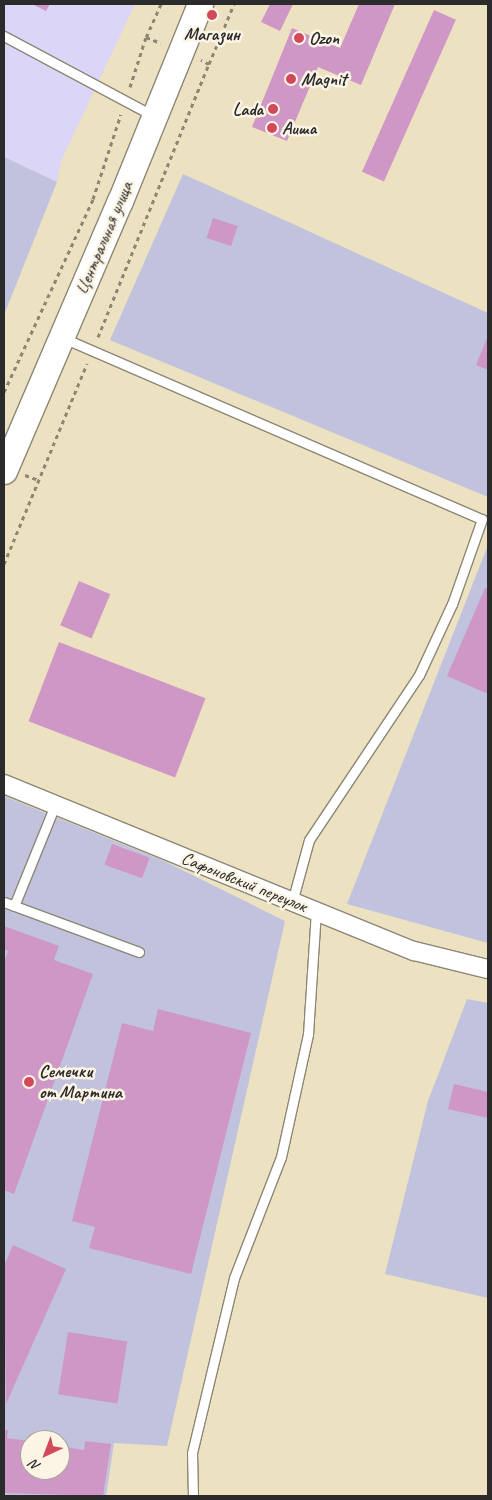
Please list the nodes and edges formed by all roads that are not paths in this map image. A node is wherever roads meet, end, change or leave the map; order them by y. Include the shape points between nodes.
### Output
1 (200, 4) edge
2 (4, 36) edge
3 (154, 116) junction
4 (61, 337) junction
5 (4, 471) edge
6 (4, 784) edge
7 (56, 805) junction
8 (4, 902) edge
9 (292, 902) junction
10 (14, 906) junction
11 (316, 911) junction
12 (139, 952) dead end
13 (488, 970) edge
14 (193, 1496) edge

1 - 3 main road, Центральная улица
2 - 3 lane
3 - 4 main road, Центральная улица
4 - 5 main road, Центральная улица
4 - 9 lane via 482,519 452,604 419,675 309,840
6 - 7 street, Сафоновский переулок
7 - 9 street, Сафоновский переулок
7 - 10 lane
8 - 10 lane
9 - 11 street, Сафоновский переулок
10 - 12 lane
11 - 13 street, Сафоновский переулок via 414,951
11 - 14 lane via 308,1034 280,1157 234,1278 192,1453

